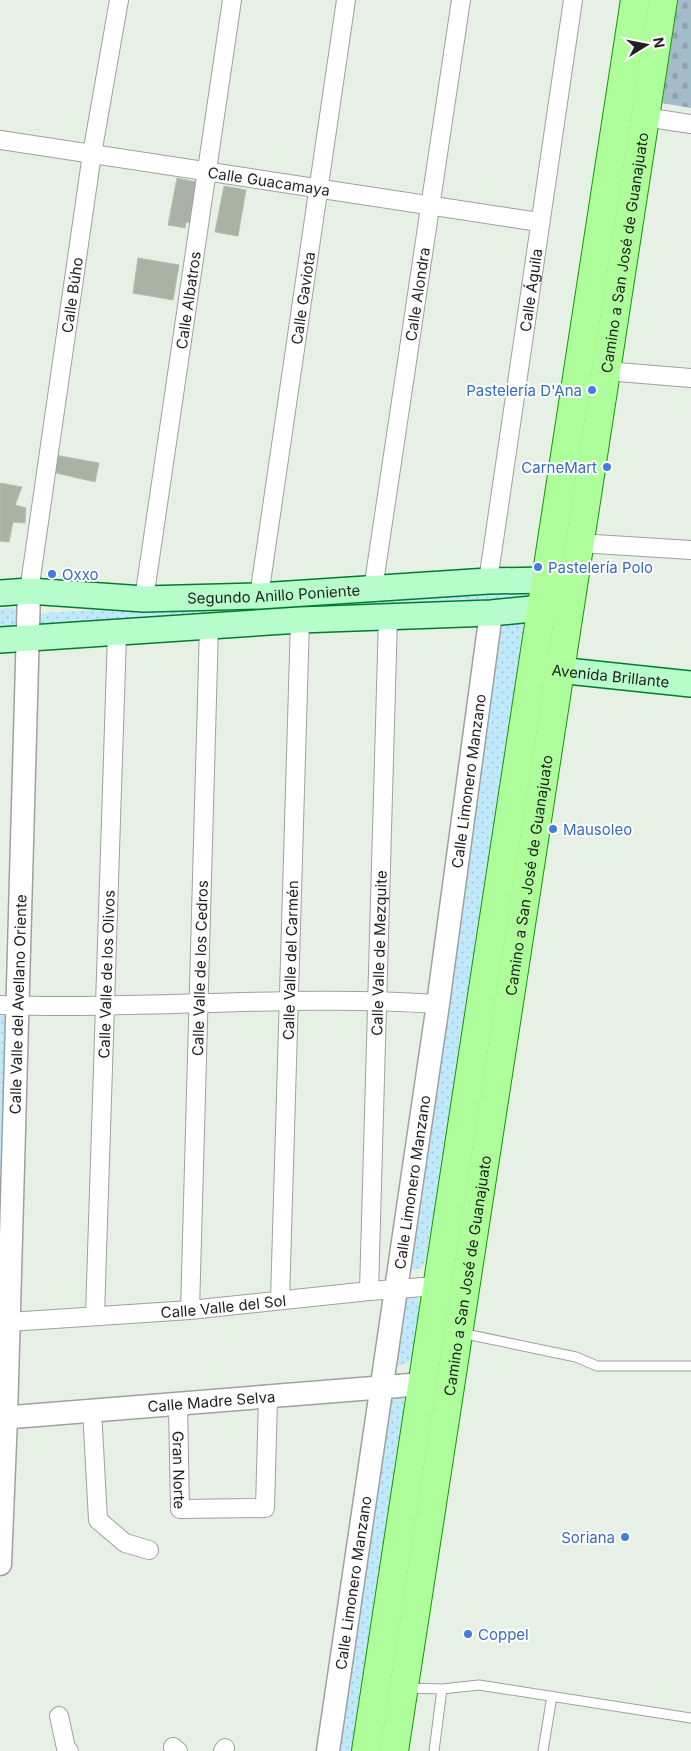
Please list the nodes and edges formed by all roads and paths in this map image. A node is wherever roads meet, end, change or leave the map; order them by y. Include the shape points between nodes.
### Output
1 (118, 0) edge
2 (232, 0) edge
3 (346, 0) edge
4 (461, 0) edge
5 (573, 0) edge
6 (635, 0) edge
7 (663, 0) edge
8 (645, 117) junction
9 (691, 124) edge
10 (0, 140) edge
11 (92, 154) junction
12 (206, 172) junction
13 (319, 189) junction
14 (429, 206) junction
15 (539, 222) junction
16 (606, 371) junction
17 (691, 378) edge
18 (579, 544) junction
19 (691, 550) edge
20 (546, 580) junction
21 (488, 581) junction
22 (373, 589) junction
23 (29, 591) junction
24 (0, 593) edge
25 (259, 596) junction
26 (571, 597) junction
27 (144, 599) junction
28 (542, 608) junction
29 (491, 613) junction
30 (388, 617) junction
31 (300, 620) junction
32 (209, 626) junction
33 (117, 634) junction
34 (28, 638) junction
35 (0, 640) edge
36 (532, 667) junction
37 (561, 670) junction
38 (691, 684) edge
39 (378, 1000) junction
40 (288, 1001) junction
41 (107, 1004) junction
42 (199, 1004) junction
43 (438, 1004) junction
44 (9, 1005) edge
45 (437, 1286) junction
46 (396, 1289) junction
47 (369, 1291) junction
48 (280, 1300) junction
49 (190, 1310) junction
50 (96, 1315) junction
51 (9, 1322) junction
52 (459, 1333) junction
53 (691, 1366) edge
54 (423, 1384) junction
55 (382, 1387) junction
56 (268, 1398) junction
57 (178, 1405) junction
58 (92, 1410) junction
59 (3, 1417) edge
60 (149, 1550) dead end
61 (0, 1564) edge
62 (390, 1687) junction
63 (442, 1689) junction
64 (552, 1696) junction
65 (58, 1716) dead end
66 (691, 1718) edge
67 (69, 1751) edge
68 (328, 1751) edge
69 (366, 1751) edge
70 (394, 1751) edge
71 (434, 1751) edge
72 (543, 1751) edge

1 - 11 street, Calle Búho
2 - 12 street, Calle Albatros
3 - 13 street, Calle Gaviota
4 - 14 street, Calle Alondra
5 - 15 street, Calle Águila
6 - 20 main road, Camino a San José de Guanajuato
7 - 8 main road, Camino a San José de Guanajuato
8 - 9 street
8 - 16 main road, Camino a San José de Guanajuato
10 - 11 street, Calle Guacamaya
11 - 12 street, Calle Guacamaya
11 - 23 street, Calle Búho
12 - 13 street, Calle Guacamaya
12 - 27 street, Calle Albatros
13 - 14 street, Calle Guacamaya
13 - 25 street, Calle Gaviota
14 - 15 street, Calle Guacamaya
14 - 22 street, Calle Alondra
15 - 21 street, Calle Águila
16 - 17 street
16 - 18 main road, Camino a San José de Guanajuato
18 - 19 street
18 - 26 main road, Camino a San José de Guanajuato
20 - 21 main road, Segundo Anillo Poniente
20 - 26 main road, Segundo Anillo Poniente
20 - 28 main road, Camino a San José de Guanajuato
21 - 22 main road, Segundo Anillo Poniente
22 - 25 main road, Segundo Anillo Poniente
23 - 24 main road, Segundo Anillo Poniente
23 - 27 main road, Segundo Anillo Poniente
23 - 34 street, Calle Valle del Avellano Oriente
25 - 27 main road, Segundo Anillo Poniente
26 - 28 main road, Segundo Anillo Poniente
26 - 37 main road, Camino a San José de Guanajuato
28 - 29 main road, Segundo Anillo Poniente
28 - 36 main road, Camino a San José de Guanajuato
29 - 30 main road, Segundo Anillo Poniente
29 - 43 street, Calle Limonero Manzano
30 - 31 main road, Segundo Anillo Poniente
30 - 39 street, Calle Valle de Mezquite
31 - 32 main road, Segundo Anillo Poniente
31 - 40 street, Calle Valle del Carmén
32 - 33 main road, Segundo Anillo Poniente
32 - 42 street, Calle Valle de los Cedros
33 - 34 main road, Segundo Anillo Poniente
33 - 41 street, Calle Valle de los Olivos
34 - 35 main road, Segundo Anillo Poniente
34 - 44 street, Calle Valle del Avellano Oriente
36 - 37 main road, Avenida Brillante
36 - 45 main road, Camino a San José de Guanajuato
37 - 38 main road, Avenida Brillante
37 - 52 main road, Camino a San José de Guanajuato
39 - 40 street
39 - 43 street
39 - 47 street, Calle Valle de Mezquite
40 - 42 street
40 - 48 street, Calle Valle del Carmén
41 - 42 street
41 - 44 street
41 - 50 street, Calle Valle de los Olivos
42 - 49 street, Calle Valle de los Cedros
43 - 46 street, Calle Limonero Manzano
44 - 51 street, Calle Valle del Avellano Oriente
45 - 46 street, Calle Valle del Sol
45 - 54 main road, Camino a San José de Guanajuato
46 - 47 street, Calle Valle del Sol
46 - 55 street, Calle Limonero Manzano
47 - 48 street, Calle Valle del Sol
48 - 49 street, Calle Valle del Sol
49 - 50 street, Calle Valle del Sol
50 - 51 street, Calle Valle del Sol
51 - 59 street, Calle Valle del Avellano Oriente
52 - 53 lane via 576,1357 597,1366
52 - 62 main road, Camino a San José de Guanajuato
54 - 55 street, Calle Madre Selva
54 - 62 main road, Camino a San José de Guanajuato
55 - 56 street, Calle Madre Selva
55 - 68 street, Calle Limonero Manzano
56 - 57 street, Calle Madre Selva
56 - 57 street, Gran Norte via 265,1508 180,1510
57 - 58 street, Calle Madre Selva
58 - 59 street, Calle Madre Selva
58 - 60 street via 98,1520 125,1543
59 - 61 street, Calle Valle del Avellano Oriente
62 - 63 lane
62 - 69 main road, Camino a San José de Guanajuato
62 - 70 main road, Camino a San José de Guanajuato
63 - 64 lane via 479,1685
63 - 71 lane
64 - 66 lane
64 - 72 lane
65 - 67 street

